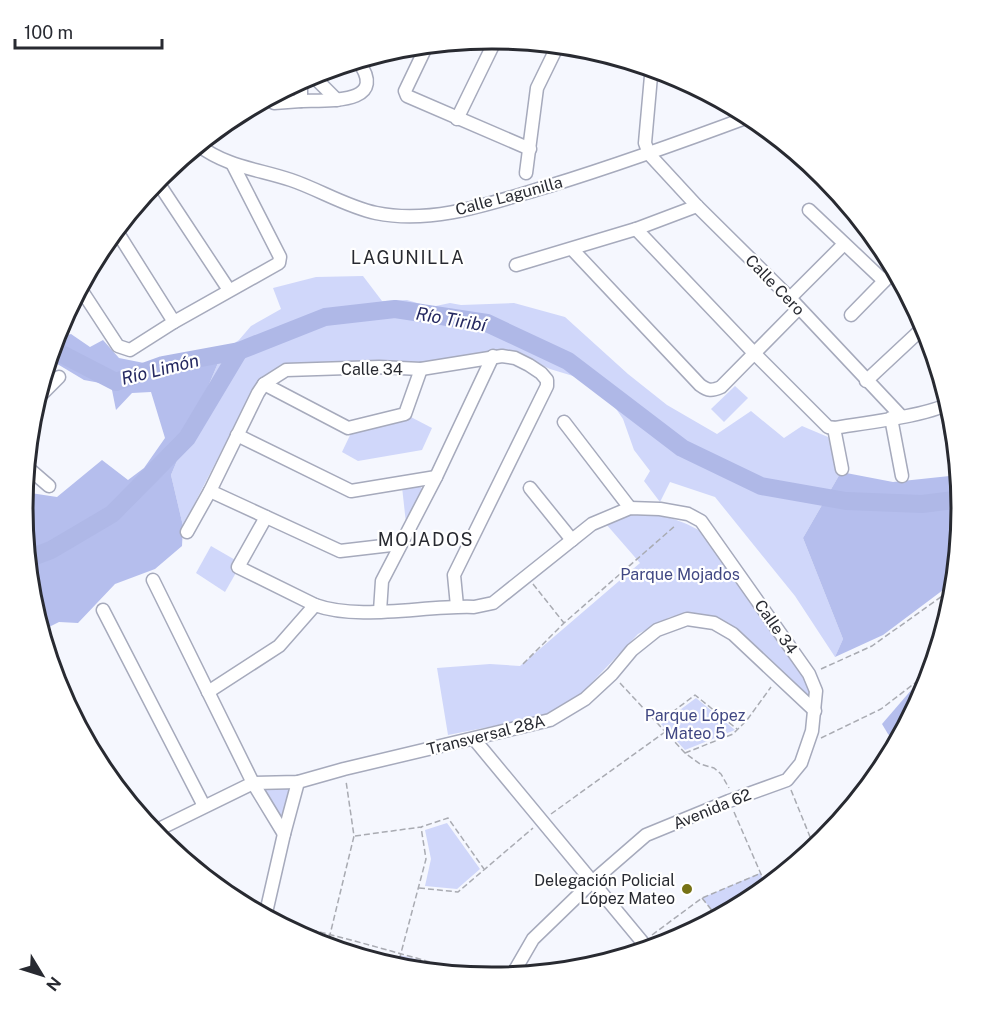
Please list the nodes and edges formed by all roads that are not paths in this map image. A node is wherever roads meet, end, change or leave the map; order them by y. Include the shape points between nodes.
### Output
1 (491, 49) edge
2 (554, 53) edge
3 (423, 55) edge
4 (362, 68) edge
5 (651, 77) edge
6 (320, 83) edge
7 (301, 91) edge
8 (337, 100) junction
9 (301, 101) junction
10 (277, 103) edge
11 (457, 119) junction
12 (739, 121) edge
13 (530, 149) junction
14 (206, 150) edge
15 (649, 154) junction
16 (233, 165) junction
17 (526, 173) dead end
18 (163, 190) edge
19 (697, 206) junction
20 (809, 210) dead end
21 (636, 229) junction
22 (121, 238) edge
23 (844, 244) junction
24 (572, 249) junction
25 (516, 265) dead end
26 (889, 276) edge
27 (884, 281) junction
28 (229, 290) junction
29 (85, 296) edge
30 (790, 298) junction
31 (799, 308) junction
32 (851, 315) dead end
33 (174, 322) junction
34 (917, 333) edge
35 (754, 353) junction
36 (493, 356) junction
37 (421, 369) junction
38 (59, 377) dead end
39 (866, 381) junction
40 (264, 384) junction
41 (50, 386) edge
42 (940, 407) edge
43 (896, 417) junction
44 (564, 422) dead end
45 (834, 428) junction
46 (237, 435) junction
47 (842, 470) dead end
48 (34, 473) edge
49 (902, 476) dead end
50 (436, 477) junction
51 (49, 486) dead end
52 (530, 488) dead end
53 (210, 492) junction
54 (630, 508) junction
55 (266, 518) junction
56 (187, 532) dead end
57 (572, 540) junction
58 (400, 544) junction
59 (153, 580) dead end
60 (315, 605) junction
61 (457, 606) junction
62 (103, 610) dead end
63 (380, 611) junction
64 (208, 692) junction
65 (815, 711) junction
66 (474, 739) junction
67 (787, 780) joint
68 (298, 782) junction
69 (253, 783) junction
70 (204, 806) junction
71 (162, 827) edge
72 (284, 834) junction
73 (593, 880) junction
74 (267, 908) edge
75 (643, 943) edge
76 (517, 967) edge

1 - 11 street
2 - 13 street via 537,88
3 - 11 street via 405,94
4 - 8 street via 366,85 356,97
5 - 15 street via 645,142
6 - 8 street
7 - 9 street
8 - 9 street
9 - 10 street
11 - 13 street
12 - 15 street, Calle Lagunilla
13 - 17 street
14 - 16 street, Calle Lagunilla
15 - 16 street, Calle Lagunilla via 480,206 397,215 374,212 290,180
15 - 19 street, Calle Cero
16 - 28 street via 280,257 279,263
18 - 28 street
19 - 21 street
19 - 30 street, Calle Cero
20 - 23 street
21 - 24 street
21 - 35 street
22 - 33 street
23 - 27 street
23 - 30 street
24 - 25 street
24 - 35 street via 700,386 707,390 721,387
26 - 27 street
27 - 32 street
28 - 33 street
29 - 33 street via 118,346 124,349 130,350
30 - 31 street, Calle Cero
31 - 35 street
31 - 39 street, Calle Cero
34 - 39 street
35 - 45 street via 824,424
36 - 37 street, Calle 34
36 - 50 street
36 - 61 street, Calle 34 via 529,364 547,380 547,386 454,575
37 - 40 street, Calle 34 via 286,370
37 - 40 street via 405,414 348,428
38 - 41 street
39 - 43 street, Calle Cero
40 - 46 street
42 - 43 street
43 - 45 street
43 - 49 street
44 - 54 street
45 - 47 street
46 - 50 street via 351,491
46 - 53 street
48 - 51 street
50 - 58 street
52 - 57 street
53 - 55 street
53 - 56 street
54 - 57 street via 592,524
54 - 65 street, Calle 34 via 688,514 701,521 809,674 816,691
55 - 58 street via 340,551
55 - 60 street via 238,567
57 - 61 street via 493,603
58 - 63 street via 382,581
59 - 64 street
60 - 63 street via 354,613
60 - 64 street via 279,646
61 - 63 street
62 - 70 street
64 - 69 street
65 - 66 street, Transversal 28A via 733,634 714,623 687,620 657,630 585,699 550,720
65 - 67 street, Calle 34 via 801,763
66 - 68 street, Transversal 28A
66 - 73 street
67 - 73 street, Avenida 62 via 646,835
68 - 69 street, Transversal 28A
68 - 72 street
69 - 70 street
69 - 72 street
70 - 71 street
72 - 74 street
73 - 75 street
73 - 76 street, Avenida 62 via 533,939

